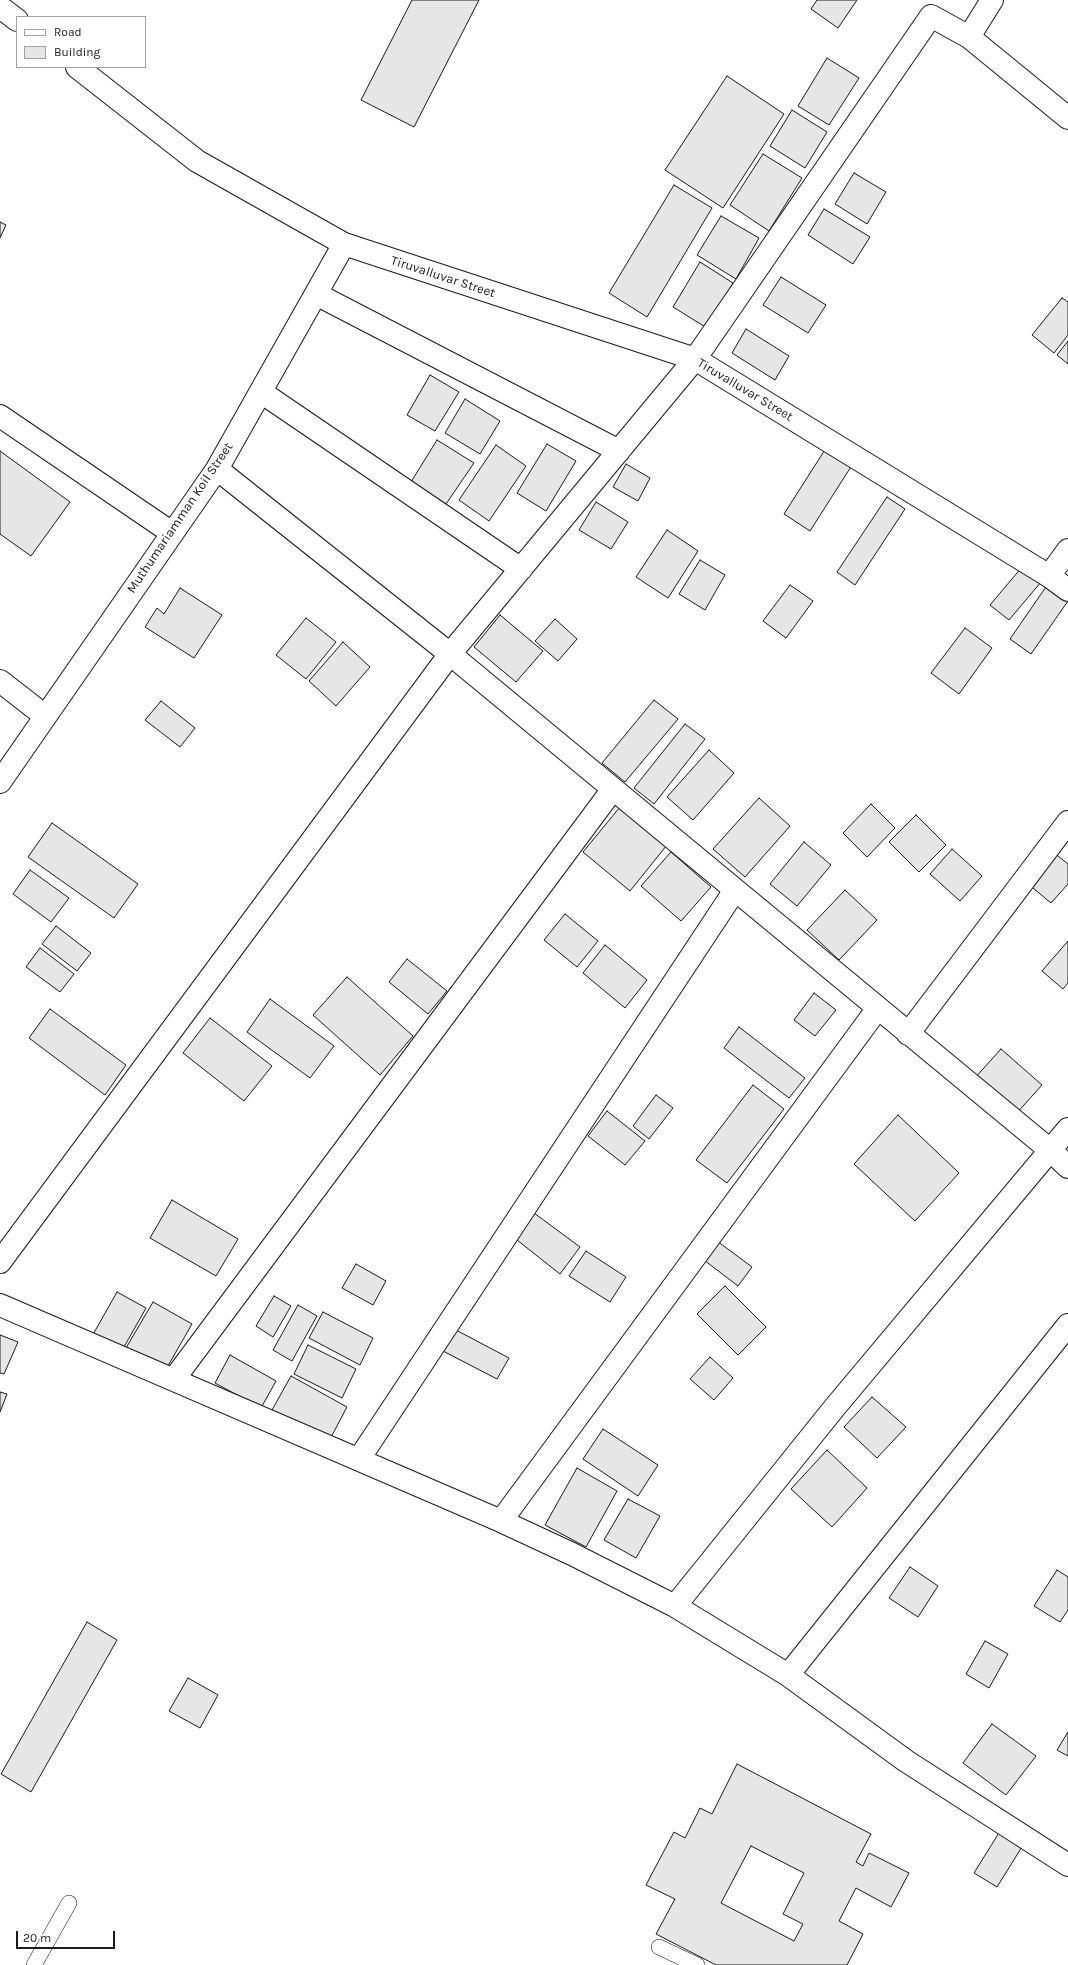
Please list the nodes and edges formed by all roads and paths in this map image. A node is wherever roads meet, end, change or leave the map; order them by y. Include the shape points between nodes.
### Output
1 (992, 0) edge
2 (0, 7) edge
3 (16, 19) edge
4 (969, 37) junction
5 (78, 68) edge
6 (1068, 118) edge
7 (344, 244) junction
8 (316, 294) junction
9 (695, 359) junction
10 (261, 392) junction
11 (0, 416) edge
12 (619, 452) junction
13 (217, 469) junction
14 (172, 533) junction
15 (1068, 550) edge
16 (521, 569) junction
17 (1049, 576) junction
18 (1068, 590) edge
19 (450, 654) junction
20 (0, 681) edge
21 (44, 716) junction
22 (0, 782) edge
23 (613, 789) junction
24 (1068, 822) edge
25 (735, 890) junction
26 (878, 1008) junction
27 (908, 1034) junction
28 (1068, 1129) edge
29 (1050, 1150) junction
30 (1068, 1167) edge
31 (0, 1262) edge
32 (0, 1306) edge
33 (1068, 1325) edge
34 (174, 1379) junction
35 (359, 1459) junction
36 (501, 1521) junction
37 (675, 1606) junction
38 (788, 1675) junction
39 (1068, 1865) edge
40 (69, 1903) dead end
41 (659, 1947) dead end
42 (34, 1965) edge
43 (697, 1965) edge

1 - 4 street
2 - 3 street
4 - 6 street
4 - 9 street via 931,16
5 - 7 street, Tiruvalluvar Street via 196,161
7 - 8 street, Muthumariamman Koil Street
7 - 9 street, Tiruvalluvar Street
8 - 10 street, Muthumariamman Koil Street
8 - 12 street
9 - 12 street
9 - 17 street, Tiruvalluvar Street
10 - 13 street, Muthumariamman Koil Street
10 - 16 street
11 - 14 street
12 - 16 street
13 - 14 street, Muthumariamman Koil Street
13 - 19 street
14 - 21 street, Muthumariamman Koil Street
15 - 17 street
16 - 19 street
17 - 18 street, Tiruvalluvar Street
19 - 23 street
19 - 31 street
20 - 21 street
21 - 22 street, Muthumariamman Koil Street
23 - 25 street
23 - 34 street
24 - 27 street
25 - 26 street
25 - 35 street
26 - 27 street
26 - 36 street
27 - 29 street
28 - 29 street
29 - 30 street
29 - 37 street via 836,1407
32 - 34 street
33 - 38 street
34 - 35 street
35 - 36 street
36 - 37 street
37 - 38 street
38 - 39 street via 906,1761
40 - 42 lane
41 - 43 lane

